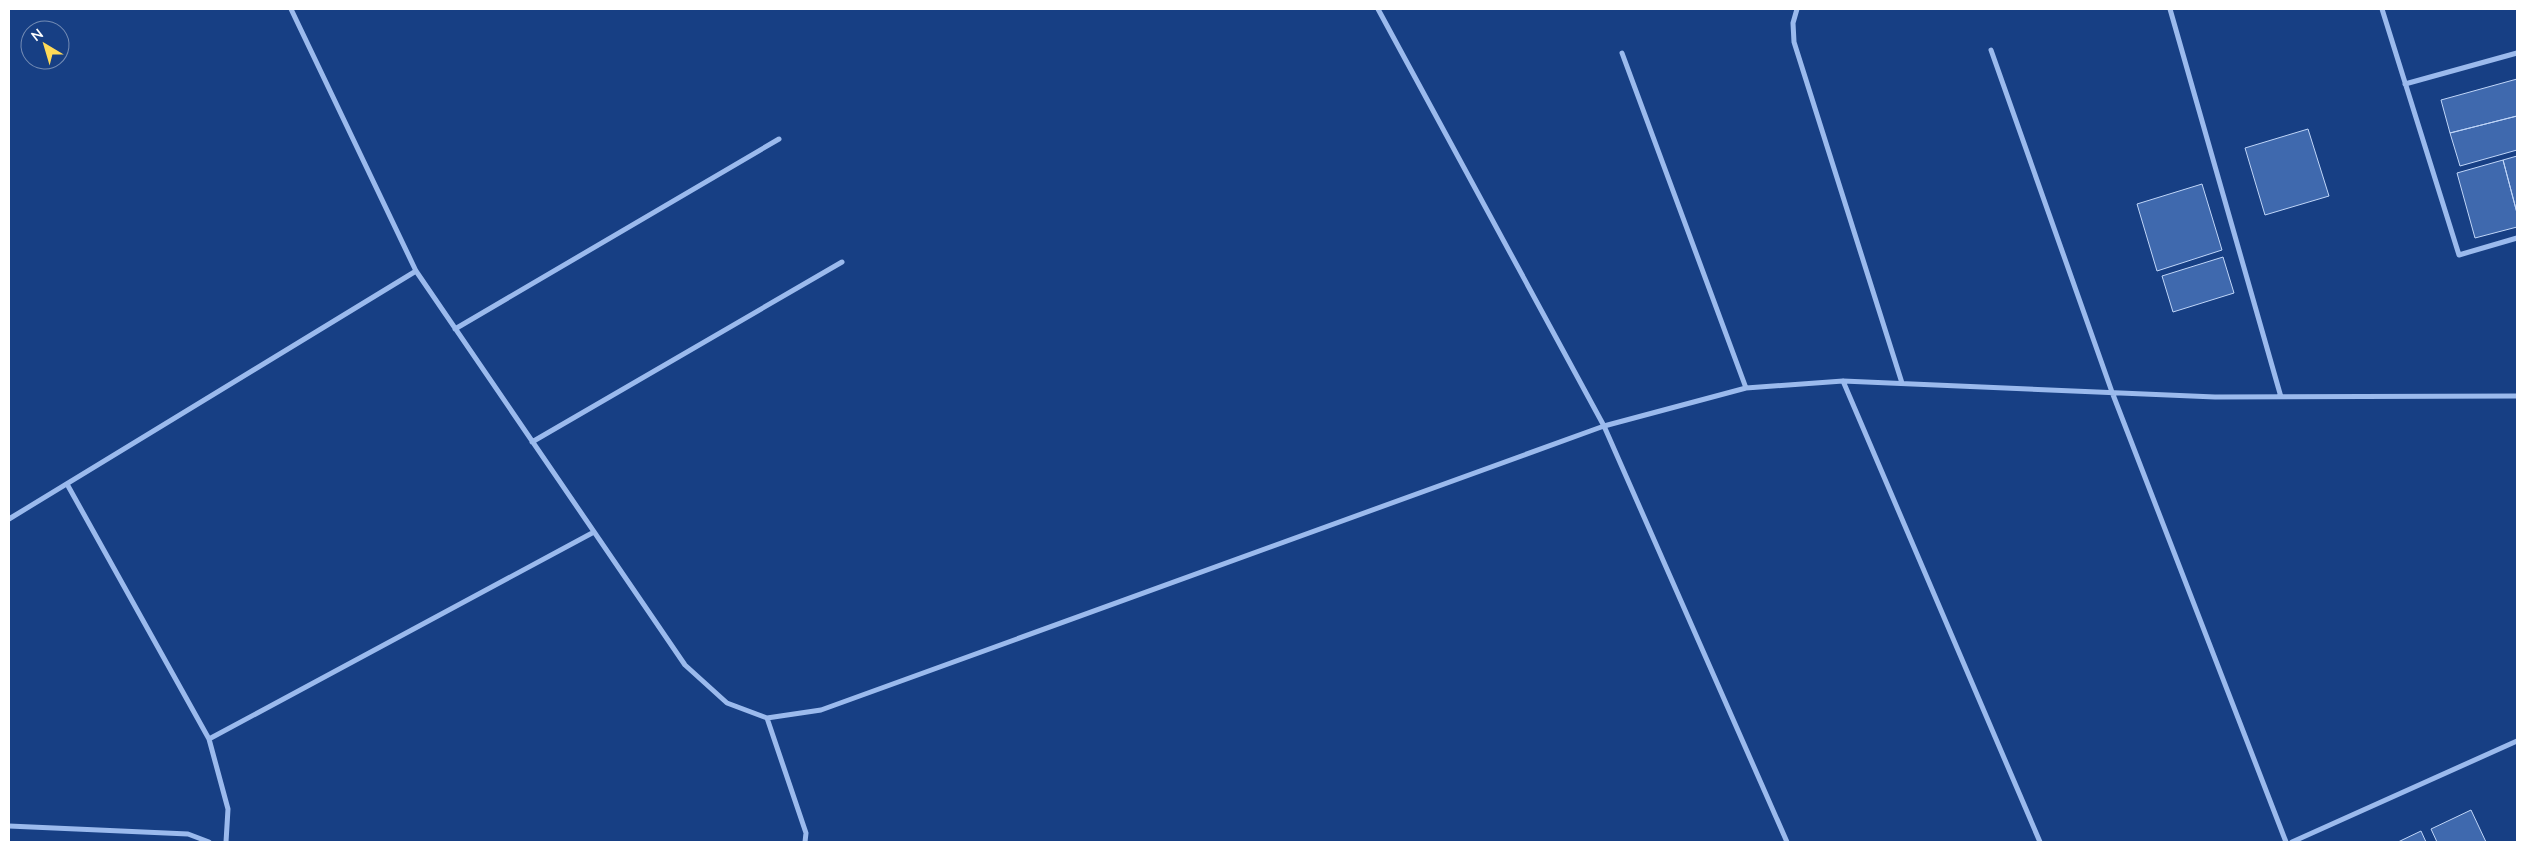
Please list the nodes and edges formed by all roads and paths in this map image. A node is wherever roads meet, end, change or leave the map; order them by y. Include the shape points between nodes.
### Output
1 (291, 9) edge
2 (1378, 9) edge
3 (1797, 9) edge
4 (2170, 9) edge
5 (2382, 9) edge
6 (1991, 50) dead end
7 (1622, 53) dead end
8 (2517, 54) edge
9 (2405, 84) junction
10 (779, 139) dead end
11 (2517, 238) edge
12 (842, 262) dead end
13 (416, 271) junction
14 (455, 329) junction
15 (1843, 381) junction
16 (1902, 383) junction
17 (1746, 388) junction
18 (2112, 392) junction
19 (2517, 396) edge
20 (2282, 397) junction
21 (1604, 426) junction
22 (532, 442) junction
23 (67, 484) junction
24 (9, 519) edge
25 (594, 532) junction
26 (767, 718) junction
27 (209, 739) junction
28 (2517, 741) edge
29 (9, 826) edge
30 (209, 842) edge
31 (226, 842) edge
32 (806, 842) edge
33 (1787, 842) edge
34 (2040, 842) edge
35 (2286, 842) edge
36 (2292, 842) edge

1 - 13 street
2 - 21 street
3 - 16 street via 1793,23 1794,42
4 - 20 street
5 - 9 street
6 - 18 street
7 - 17 street
8 - 9 street
9 - 11 street via 2459,255
10 - 14 street
12 - 22 street
13 - 14 street
13 - 23 street
14 - 22 street
15 - 16 street
15 - 17 street
15 - 34 street
16 - 18 street
17 - 21 street
18 - 20 street
18 - 35 street
19 - 20 street
21 - 26 street via 821,710
21 - 33 street
22 - 25 street
23 - 24 street
23 - 27 street
25 - 26 street via 685,665 727,703
25 - 27 street
26 - 32 street via 806,833
27 - 31 street via 228,809
28 - 36 street
29 - 30 street via 188,834

